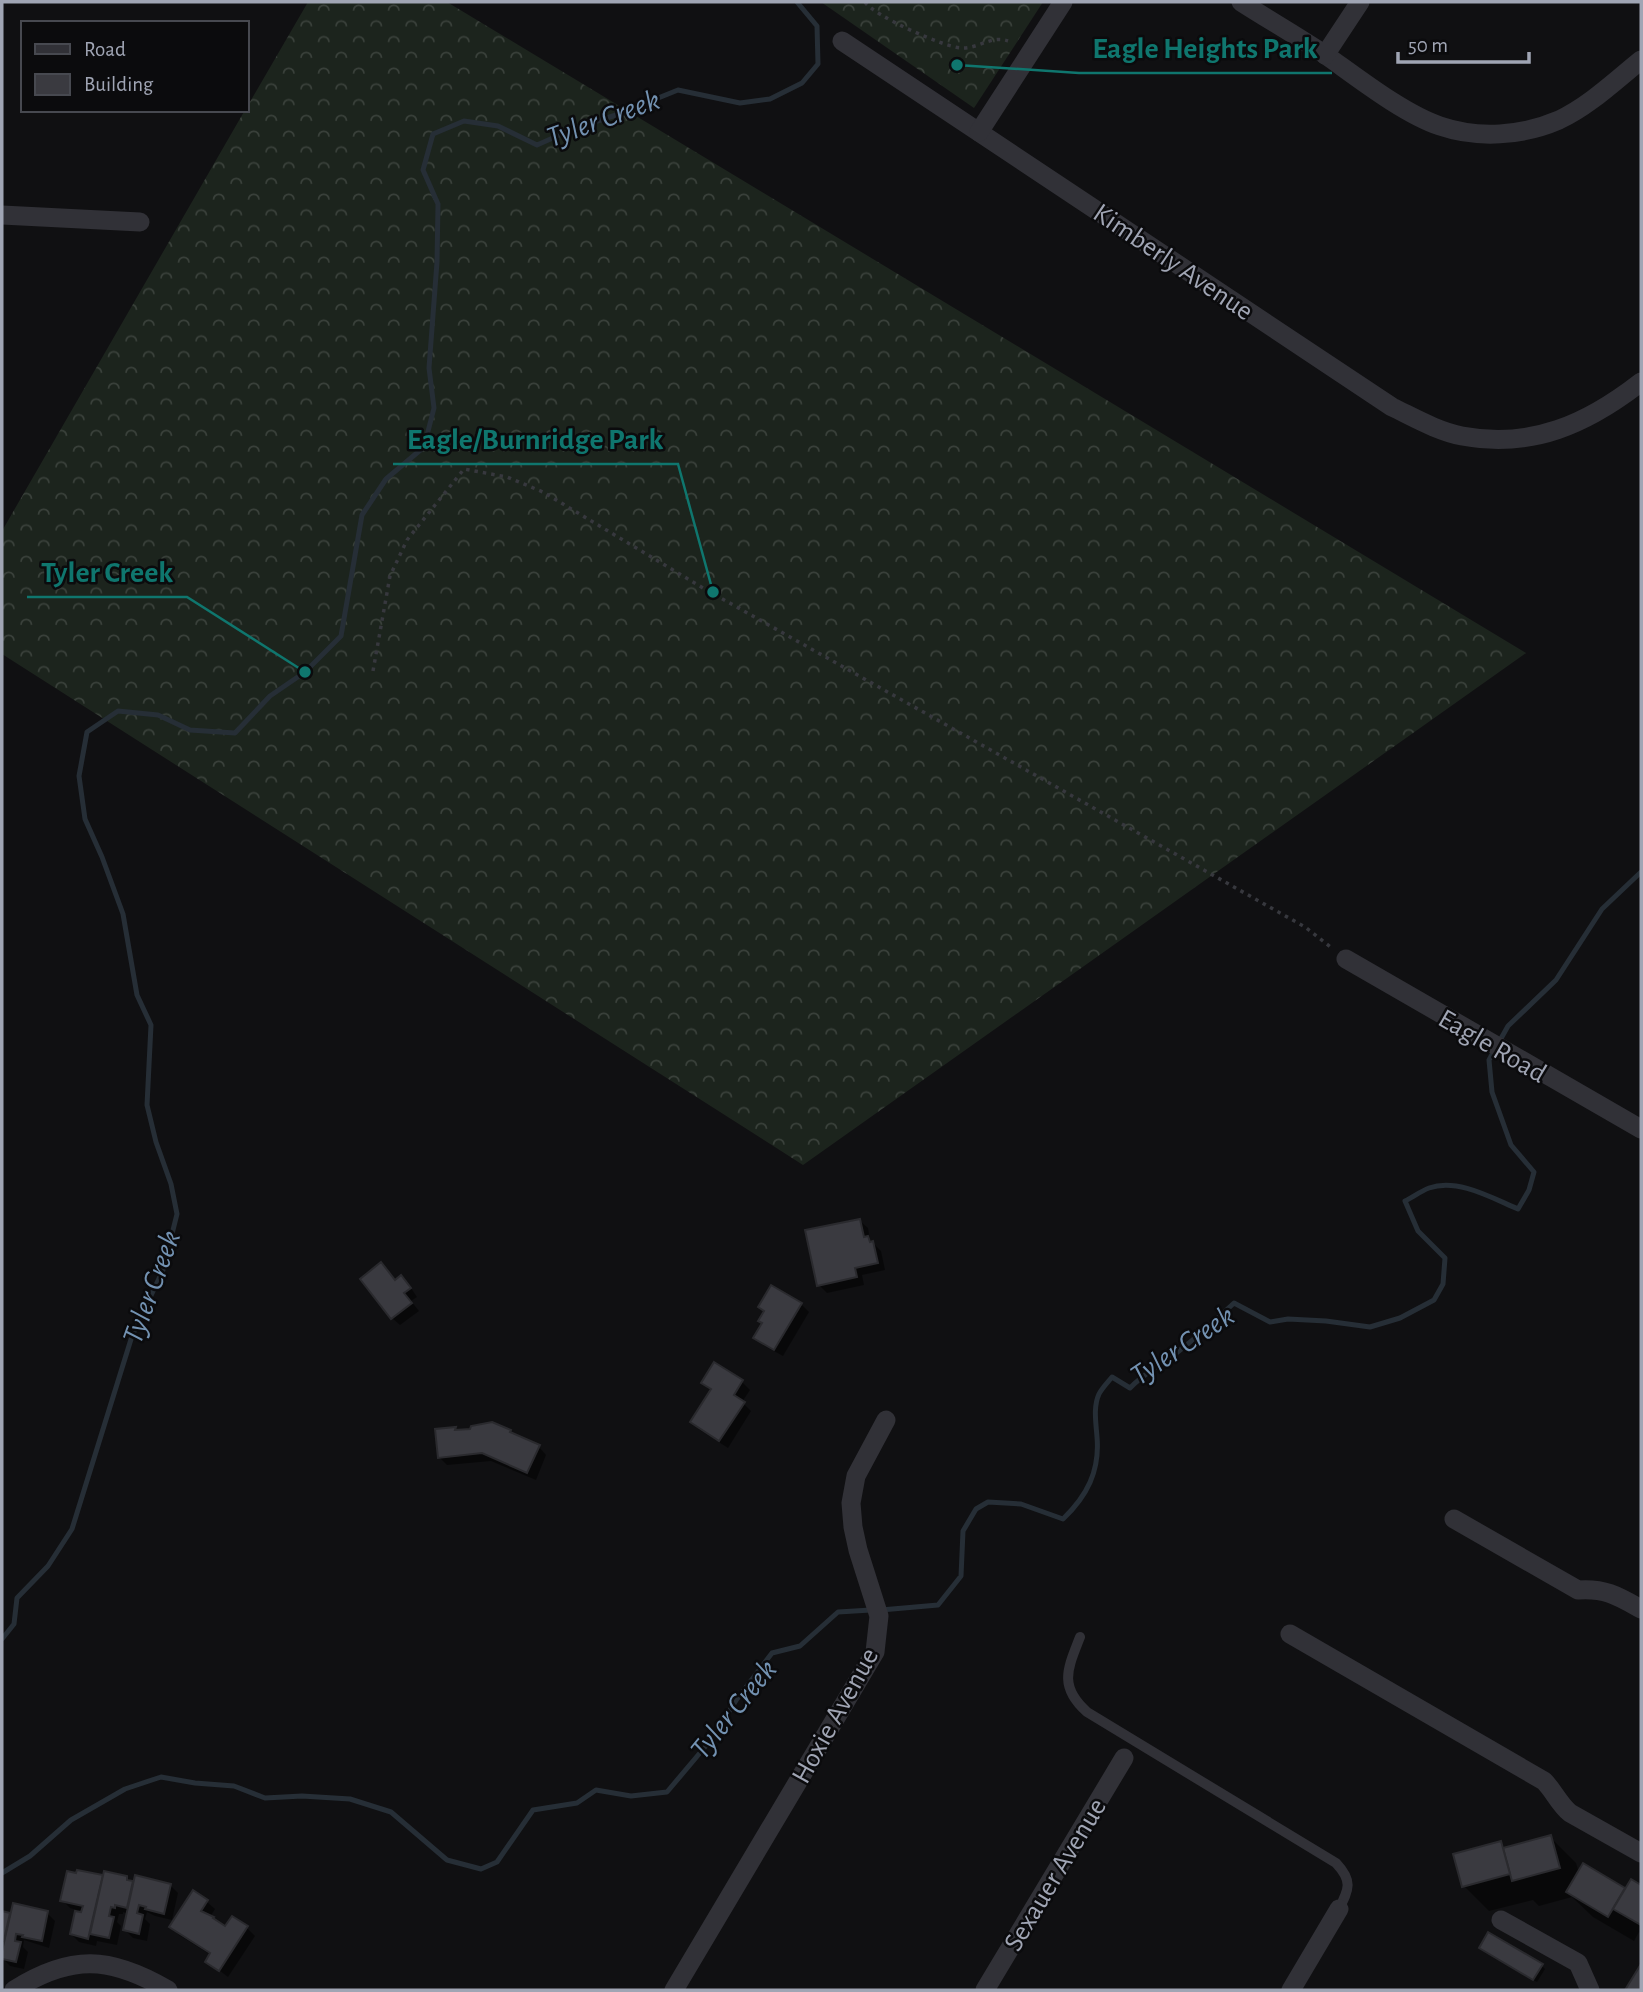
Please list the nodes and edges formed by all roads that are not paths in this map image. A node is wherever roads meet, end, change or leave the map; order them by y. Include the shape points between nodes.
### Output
1 (1063, 2) edge
2 (1241, 2) edge
3 (1360, 2) edge
4 (842, 41) dead end
5 (1325, 55) junction
6 (1641, 60) edge
7 (979, 132) junction
8 (2, 215) edge
9 (140, 222) dead end
10 (1641, 382) edge
11 (1346, 959) road end
12 (1641, 1129) edge
13 (886, 1420) dead end
14 (1454, 1519) dead end
15 (1641, 1609) edge
16 (1290, 1634) dead end
17 (1080, 1637) dead end
18 (1124, 1758) dead end
19 (1641, 1853) edge
20 (1339, 1909) joint
21 (1501, 1920) dead end
22 (14, 1990) edge
23 (167, 1990) edge
24 (674, 1990) edge
25 (985, 1990) edge
26 (1291, 1990) edge
27 (1590, 1990) edge

1 - 7 street
2 - 5 street
3 - 5 street
4 - 7 street, Kimberly Avenue
5 - 6 street via 1437,125 1479,134 1533,129 1560,119
7 - 10 street, Kimberly Avenue via 1392,407 1429,425 1490,439 1552,432 1576,424
8 - 9 street
11 - 12 street, Eagle Road
13 - 24 street, Hoxie Avenue via 856,1476 851,1503 858,1550 877,1606 874,1652
14 - 15 street via 1578,1590 1612,1593
16 - 19 street via 1534,1775 1570,1813
17 - 20 lane via 1067,1679 1078,1704 1336,1863 1348,1882
18 - 25 street, Sexauer Avenue
20 - 26 street
21 - 27 street via 1578,1963
22 - 23 street via 56,1968 78,1964 124,1969

